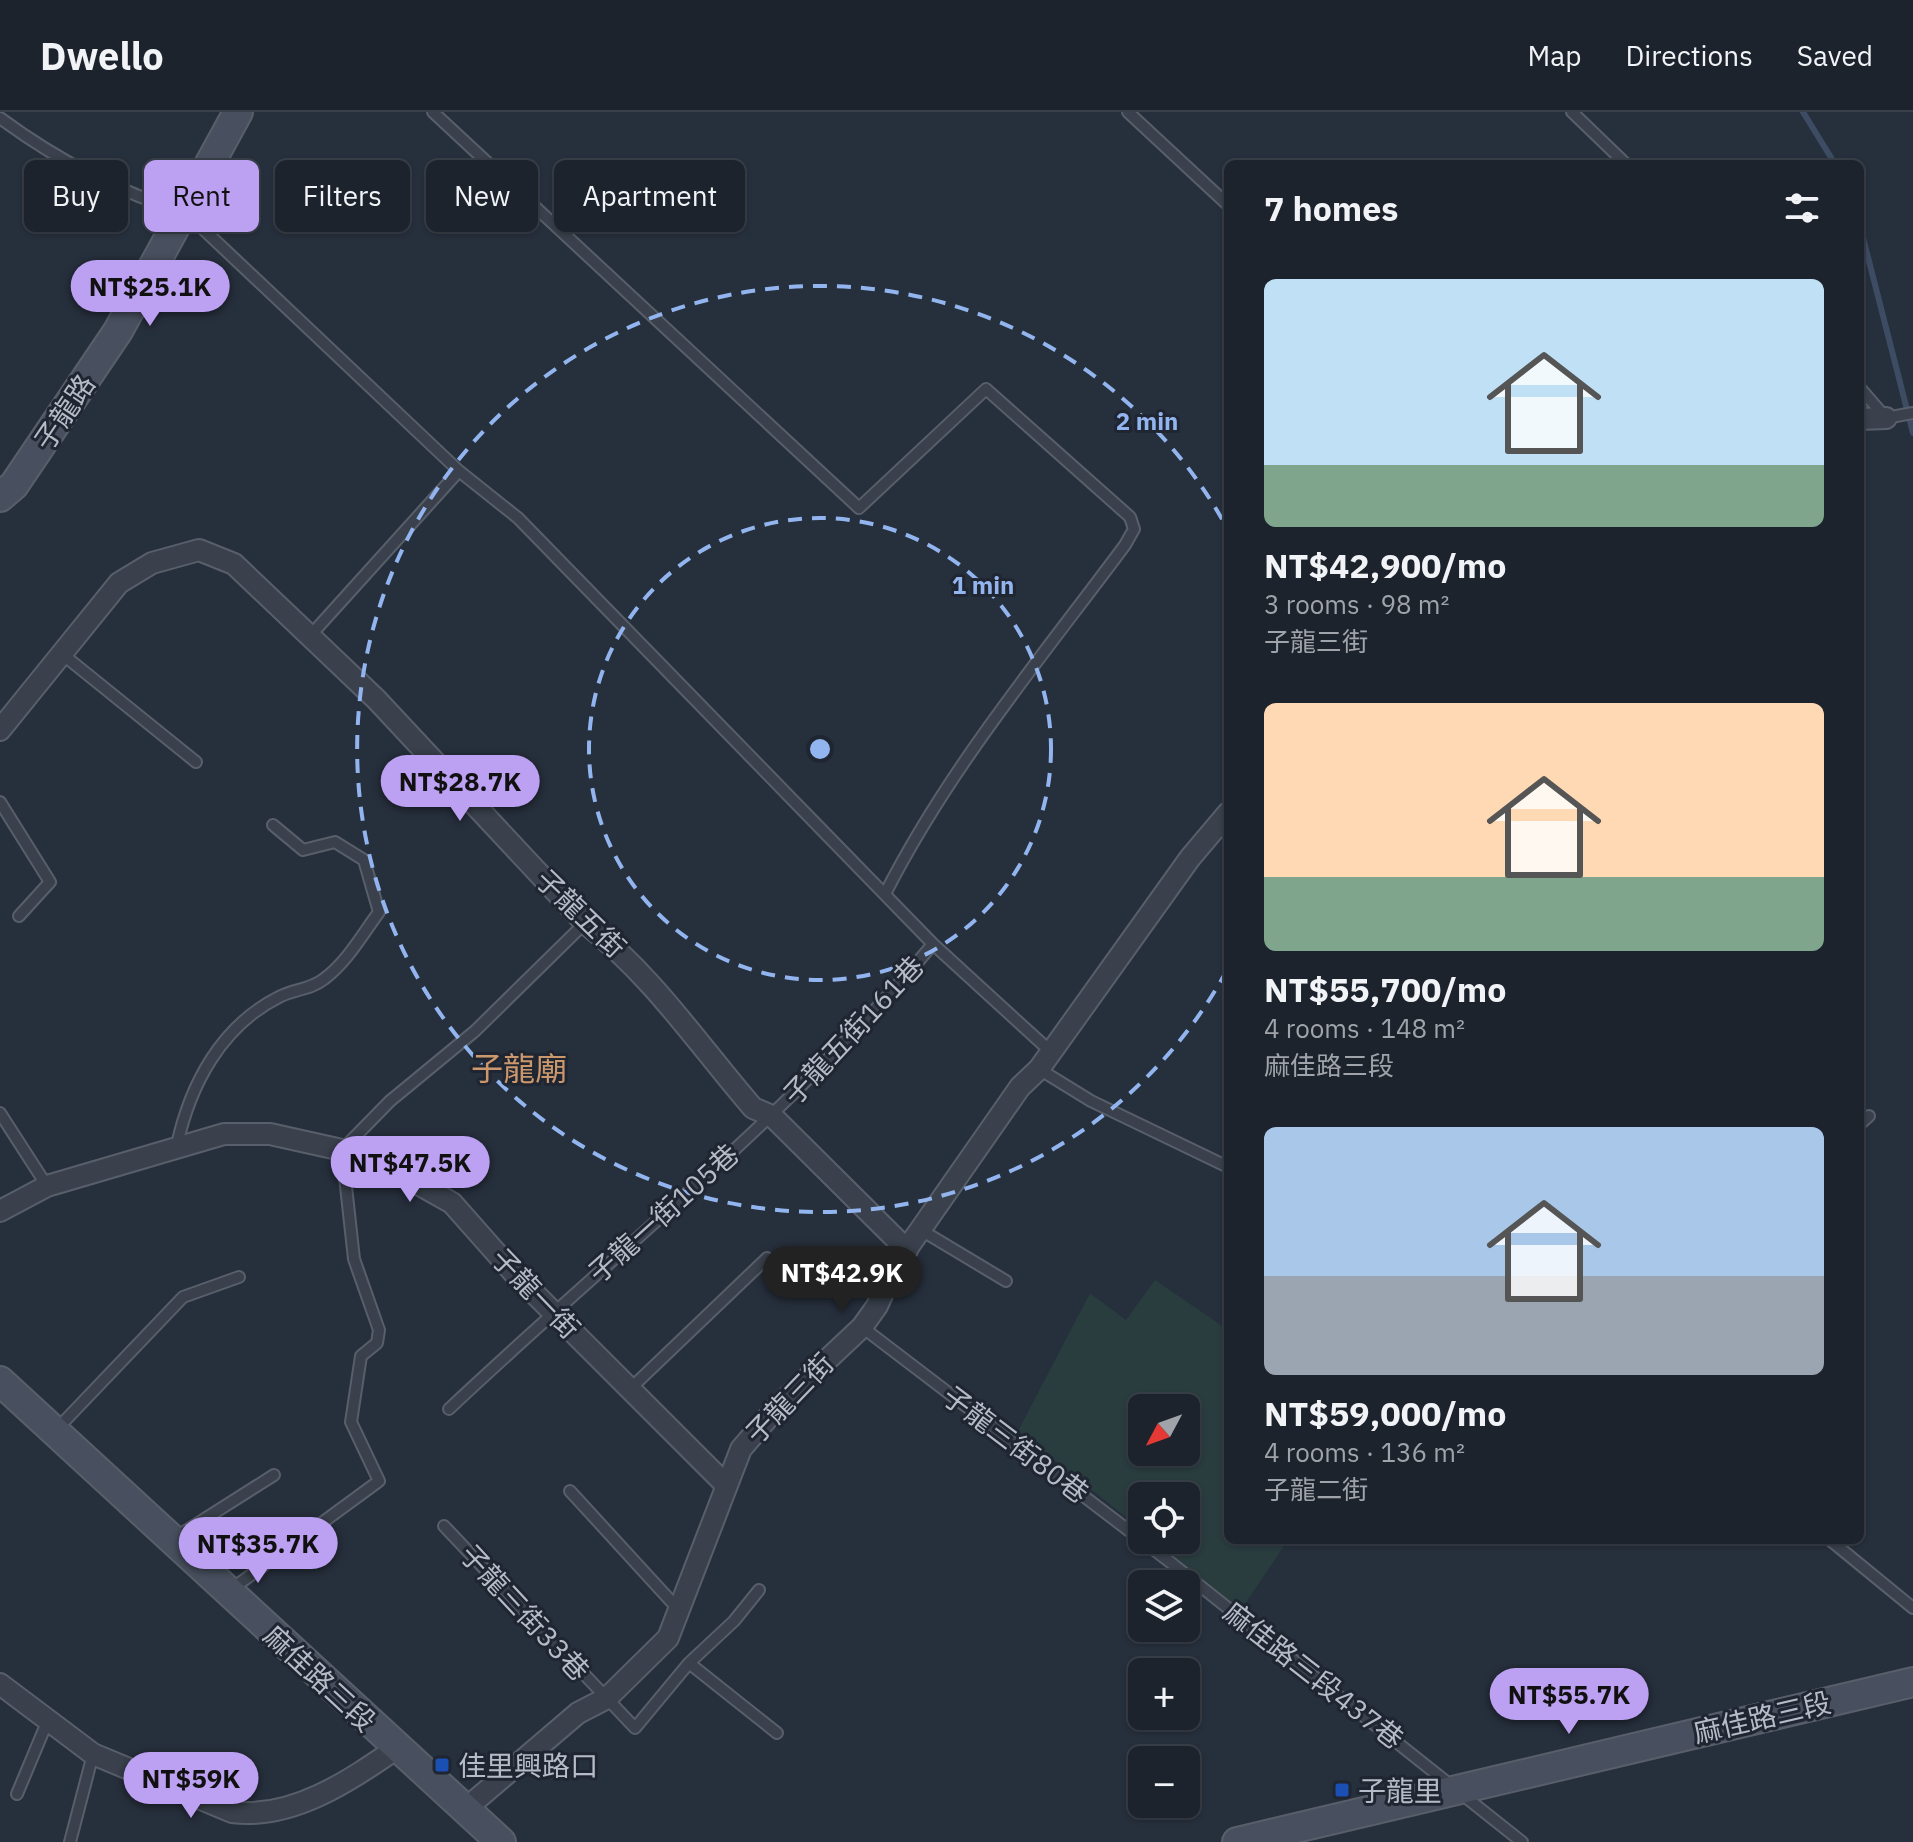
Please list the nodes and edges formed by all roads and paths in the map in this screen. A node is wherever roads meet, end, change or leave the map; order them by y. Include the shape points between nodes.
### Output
1 (238, 112) edge
2 (433, 112) edge
3 (1128, 112) edge
4 (1572, 112) edge
5 (1, 115) edge
6 (213, 160) edge
7 (1622, 160) edge
8 (144, 200) edge
9 (1224, 201) edge
10 (174, 232) edge
11 (206, 232) edge
12 (1864, 393) edge
13 (1913, 413) edge
14 (1886, 418) junction
15 (1864, 419) edge
16 (459, 471) junction
17 (0, 497) edge
18 (310, 636) junction
19 (60, 652) junction
20 (0, 730) edge
21 (196, 762) dead end
22 (0, 802) edge
23 (1224, 818) edge
24 (273, 825) dead end
25 (885, 894) junction
26 (19, 916) dead end
27 (585, 923) junction
28 (933, 944) junction
29 (1050, 1051) junction
30 (1039, 1069) junction
31 (0, 1113) edge
32 (772, 1116) junction
33 (177, 1145) junction
34 (342, 1150) junction
35 (1224, 1165) edge
36 (47, 1186) junction
37 (0, 1211) edge
38 (921, 1230) junction
39 (907, 1250) junction
40 (767, 1258) dead end
41 (239, 1277) dead end
42 (1006, 1281) dead end
43 (554, 1310) junction
44 (862, 1327) junction
45 (0, 1381) edge
46 (629, 1390) junction
47 (449, 1409) dead end
48 (54, 1432) junction
49 (274, 1475) dead end
50 (725, 1484) junction
51 (570, 1491) dead end
52 (444, 1526) dead end
53 (171, 1540) junction
54 (1835, 1544) edge
55 (1170, 1562) joint
56 (759, 1590) dead end
57 (227, 1592) junction
58 (1913, 1608) edge
59 (681, 1612) junction
60 (689, 1663) junction
61 (1913, 1682) edge
62 (0, 1684) edge
63 (607, 1698) junction
64 (48, 1720) junction
65 (777, 1733) dead end
66 (397, 1748) junction
67 (93, 1754) junction
68 (1457, 1789) junction
69 (17, 1794) dead end
70 (480, 1830) edge
71 (70, 1842) edge
72 (1237, 1842) edge
73 (1522, 1842) edge

1 - 6 main road, 子龍路
2 - 25 lane via 859,508 986,389 1130,517 1134,529 1125,545 956,772
3 - 9 lane
4 - 7 lane
5 - 8 lane via 47,152
10 - 17 main road, 子龍路 via 76,396
11 - 16 lane
12 - 14 lane
13 - 14 lane
14 - 15 street
16 - 18 lane
16 - 25 lane via 518,518
18 - 19 street, 子龍五街 via 234,564 199,550 152,563 119,583
18 - 27 street, 子龍五街 via 376,699
19 - 20 street, 子龍五街
19 - 21 lane
22 - 26 lane via 50,882
23 - 29 street, 子龍三街
24 - 33 lane via 303,850 335,842 364,860 379,912 344,961 324,979 254,1012 212,1056 185,1111
25 - 28 lane
27 - 32 street, 子龍五街 via 625,954 753,1108
27 - 34 lane
28 - 29 lane
28 - 32 lane, 子龍五街161巷 via 884,1003
29 - 30 street, 子龍三街
30 - 35 lane via 1091,1101
30 - 38 street, 子龍三街 via 1020,1087
31 - 36 lane
32 - 39 street, 子龍五街
32 - 43 lane, 子龍一街105巷
33 - 34 street, 子龍一街 via 224,1134 270,1134
33 - 36 street, 子龍一街
34 - 43 street, 子龍一街 via 452,1203
34 - 57 lane via 354,1259 379,1330 377,1343 361,1356 351,1422 379,1481
36 - 37 street, 子龍一街
38 - 39 street, 子龍三街
38 - 42 lane
39 - 44 street, 子龍三街
40 - 46 lane
41 - 48 lane via 183,1297
43 - 46 street, 子龍一街
43 - 47 lane, 子龍一街105巷
44 - 50 street, 子龍三街 via 758,1428
44 - 55 lane, 子龍三街80巷
45 - 48 main road, 麻佳路三段
46 - 50 street, 子龍一街
48 - 53 main road, 麻佳路三段
49 - 53 lane
50 - 59 street, 子龍三街
51 - 59 lane
52 - 63 lane, 子龍三街33巷
53 - 57 main road, 麻佳路三段
54 - 58 lane
55 - 68 lane, 麻佳路三段437巷
56 - 60 lane
57 - 66 main road, 麻佳路三段
59 - 63 street, 子龍三街 via 668,1638
60 - 63 lane, 子龍三街33巷 via 635,1728
60 - 65 lane
61 - 68 main road, 麻佳路三段
62 - 64 street
63 - 70 street, 子龍三街 via 578,1713
64 - 67 street
64 - 69 lane
66 - 67 street via 350,1780 276,1812 254,1815 232,1812
66 - 70 main road, 麻佳路三段
67 - 71 lane
68 - 72 main road, 麻佳路三段
68 - 73 lane, 麻佳路三段437巷

